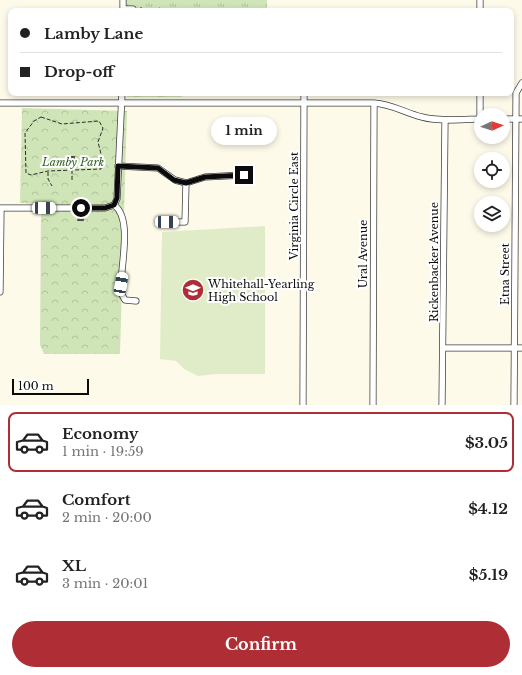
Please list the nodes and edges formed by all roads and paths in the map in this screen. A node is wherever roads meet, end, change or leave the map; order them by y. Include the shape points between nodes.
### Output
1 (522, 83) edge
2 (122, 96) edge
3 (304, 96) edge
4 (480, 96) edge
5 (0, 103) edge
6 (304, 103) junction
7 (374, 103) junction
8 (122, 104) junction
9 (481, 108) edge
10 (474, 119) edge
11 (519, 119) edge
12 (445, 120) junction
13 (79, 164) dead end
14 (118, 166) junction
15 (48, 171) junction
16 (72, 171) junction
17 (244, 175) dead end
18 (72, 180) dead end
19 (186, 183) junction
20 (52, 186) dead end
21 (114, 205) junction
22 (0, 208) edge
23 (167, 222) dead end
24 (0, 292) edge
25 (136, 301) dead end
26 (444, 348) junction
27 (514, 348) junction
28 (522, 348) edge
29 (303, 405) edge
30 (373, 405) edge
31 (442, 405) edge
32 (514, 405) edge

1 - 11 street, Etna Street via 516,93
2 - 8 street
3 - 6 street, Virginia Circle East
4 - 9 street
5 - 8 street
6 - 7 street
6 - 8 street
6 - 29 street, Virginia Circle East
7 - 12 street via 392,105 422,117
7 - 30 street, Ural Avenue
8 - 14 street
10 - 12 street
11 - 27 street, Etna Street
12 - 26 street, Rickenbacker Avenue
13 - 16 path via 72,163
14 - 19 street via 158,168 174,180
14 - 21 street via 117,198
15 - 16 path
15 - 16 path via 31,175 25,170 25,133 34,121 41,117 62,124 99,120 103,128 98,142 102,168 97,171
15 - 20 path via 48,179
16 - 18 path
17 - 19 street via 205,177
19 - 23 street via 185,222
21 - 22 street via 105,208
21 - 25 street via 121,213 124,225 121,293 125,300
22 - 24 street
26 - 27 street
26 - 31 street, Rickenbacker Avenue
27 - 28 street
27 - 32 street, Etna Street

